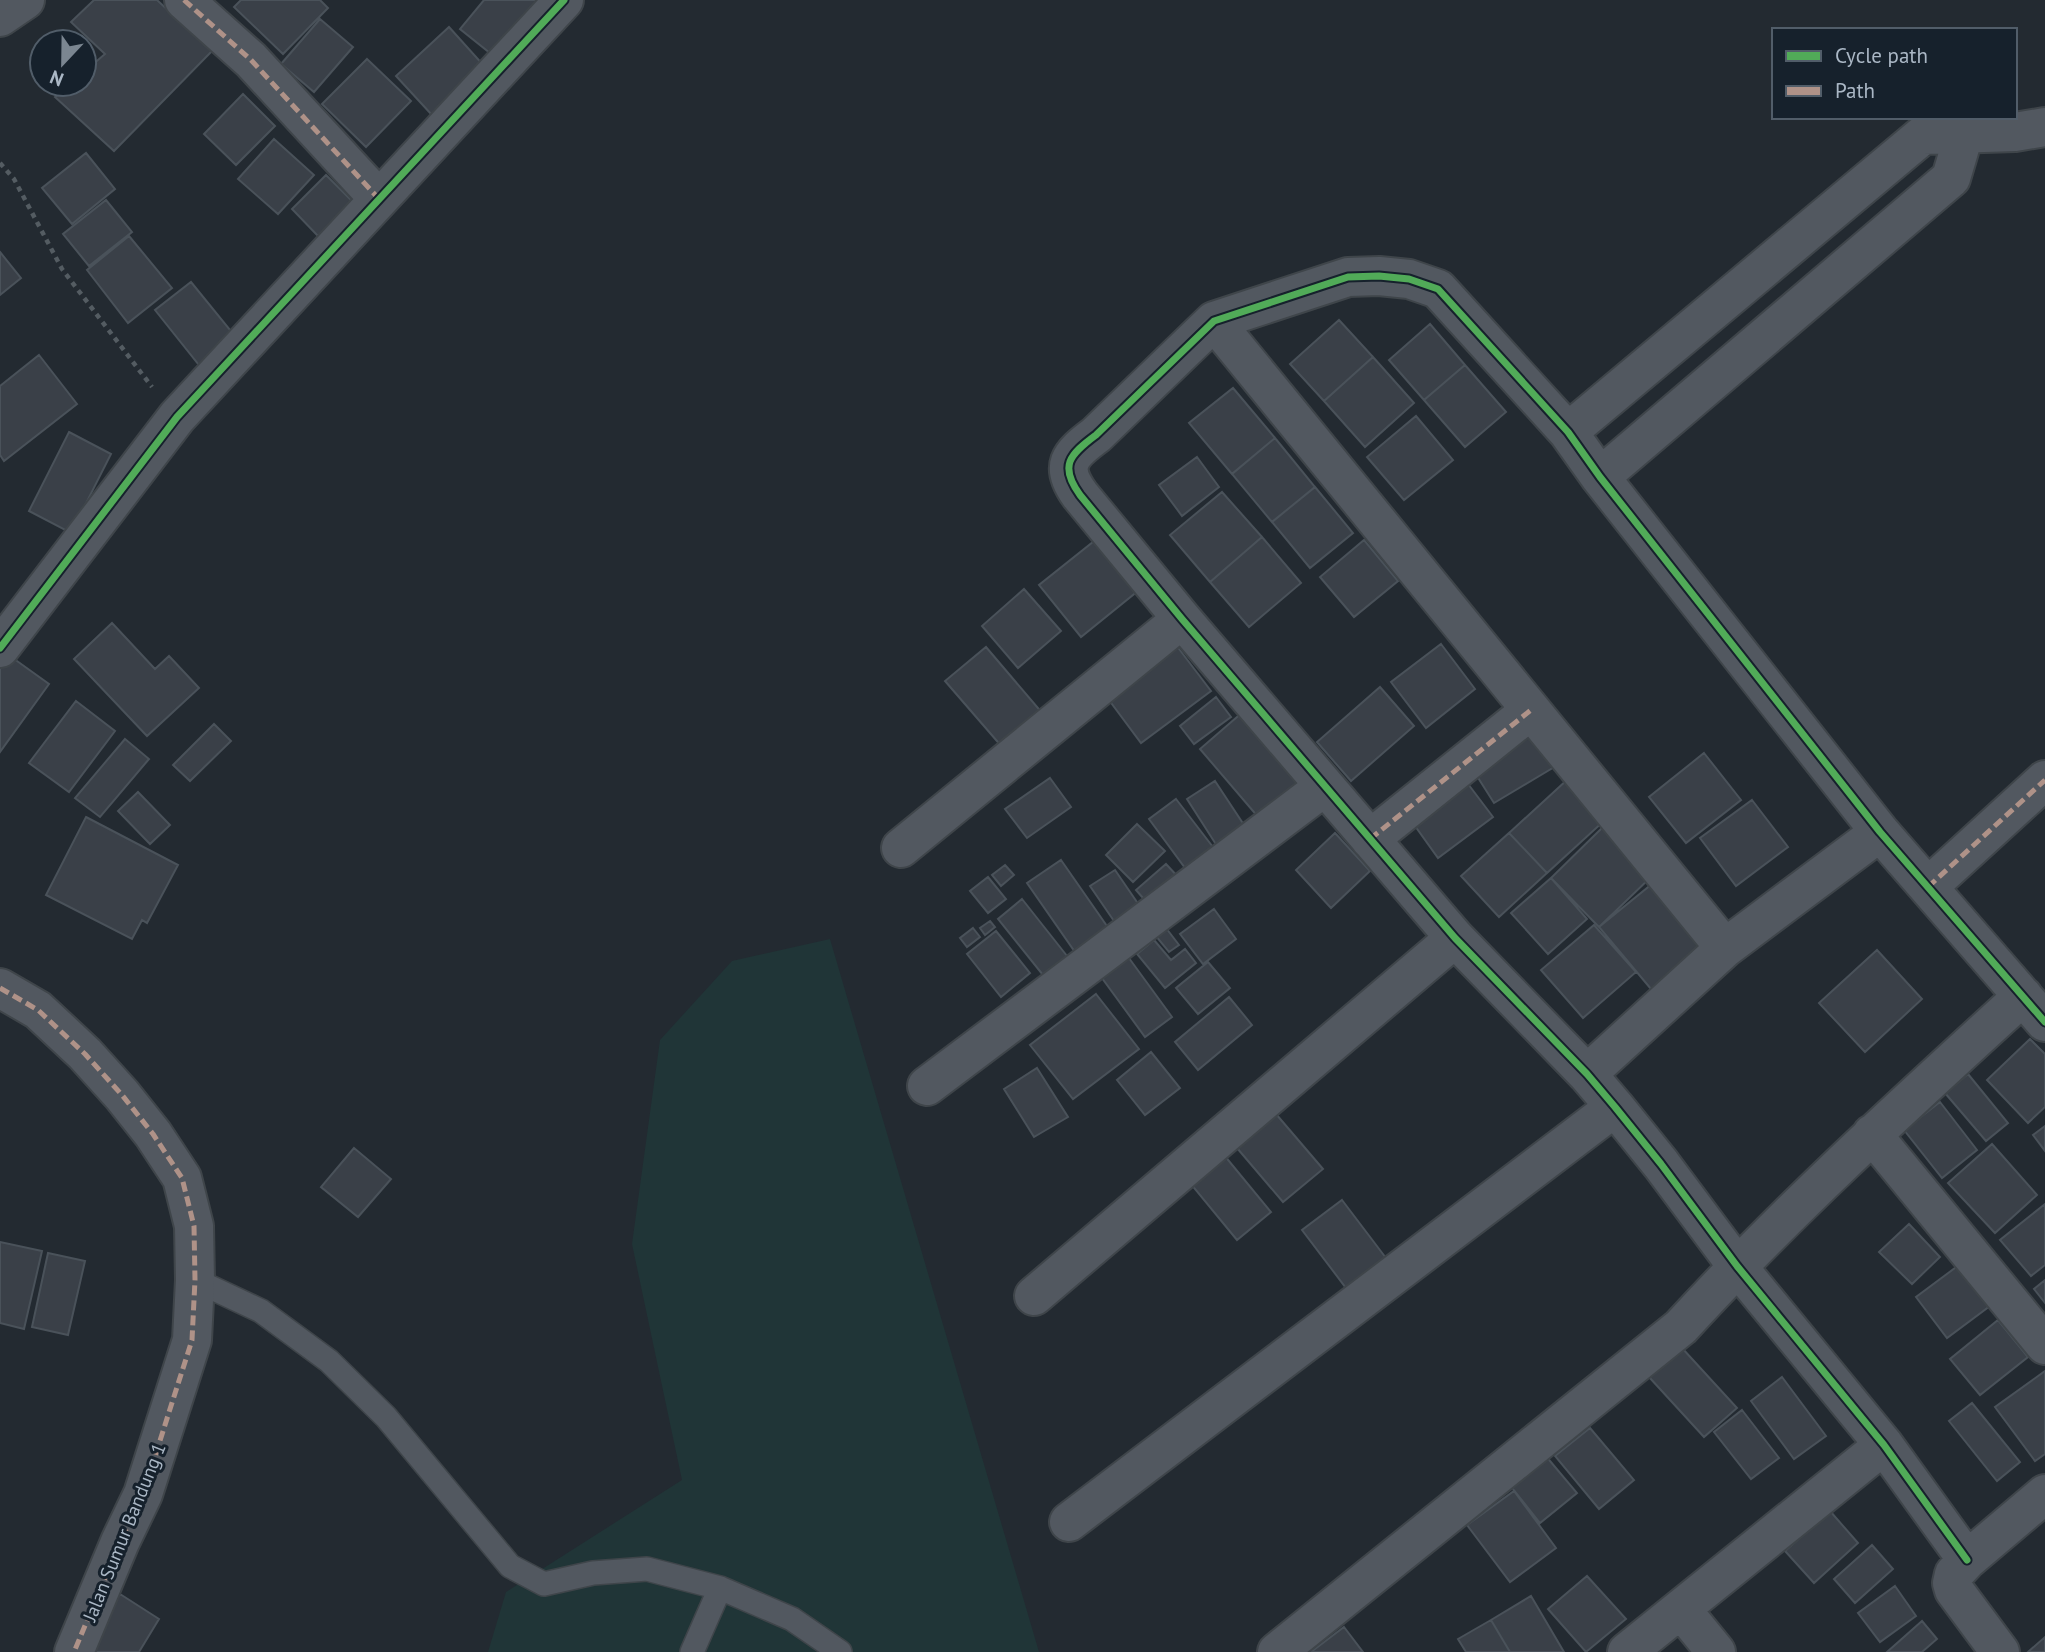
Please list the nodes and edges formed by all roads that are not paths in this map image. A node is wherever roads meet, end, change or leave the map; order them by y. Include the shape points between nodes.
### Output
1 (25, 0) edge
2 (184, 0) edge
3 (564, 0) edge
4 (0, 17) edge
5 (2045, 127) edge
6 (1964, 134) junction
7 (379, 199) junction
8 (1214, 321) junction
9 (1567, 432) junction
10 (1600, 477) junction
11 (1182, 620) junction
12 (0, 648) edge
13 (1531, 710) junction
14 (2045, 780) edge
15 (1324, 786) junction
16 (1880, 832) junction
17 (1370, 839) junction
18 (901, 848) dead end
19 (1928, 887) junction
20 (1455, 938) junction
21 (1725, 948) junction
22 (0, 988) edge
23 (2034, 1009) edge
24 (1587, 1074) junction
25 (927, 1086) dead end
26 (1615, 1107) junction
27 (1872, 1134) junction
28 (1737, 1266) junction
29 (195, 1280) junction
30 (1034, 1296) dead end
31 (2045, 1345) edge
32 (1884, 1444) junction
33 (2045, 1494) edge
34 (1069, 1522) dead end
35 (1966, 1560) junction
36 (720, 1588) junction
37 (1681, 1609) junction
38 (75, 1652) edge
39 (692, 1652) edge
40 (840, 1652) edge
41 (1277, 1652) edge
42 (1627, 1652) edge
43 (1716, 1652) edge
44 (2000, 1652) edge

1 - 4 street
2 - 7 street via 251,60
3 - 7 street
5 - 6 street
6 - 9 street via 1923,135
6 - 10 street via 1951,178
7 - 12 street via 177,417
8 - 9 street via 1348,277 1409,279 1438,289
8 - 11 street via 1069,460 1071,482 1080,495
8 - 13 street
9 - 10 street
10 - 16 street
11 - 15 street
11 - 18 street
13 - 17 street
13 - 21 street
14 - 19 street
15 - 17 street
15 - 25 street
16 - 19 street
16 - 21 street
17 - 20 street
19 - 23 street
20 - 24 street
20 - 30 street
21 - 24 street
22 - 29 street, Jalan Sumur Bandung 1 via 38,1010 85,1054 153,1134 181,1178 194,1226
23 - 27 street
24 - 26 street
26 - 28 street
26 - 34 street
27 - 28 street
27 - 31 street
28 - 32 street
28 - 41 street via 1681,1327
29 - 36 lane via 261,1311 329,1361 386,1417 510,1566 544,1584 601,1572 647,1569
29 - 38 street, Jalan Sumur Bandung 1 via 192,1340 175,1397 143,1494
32 - 35 street
32 - 37 street
33 - 35 street
35 - 44 street via 1954,1574 1954,1590
36 - 39 lane
36 - 40 lane via 792,1619
37 - 42 street
37 - 43 street

